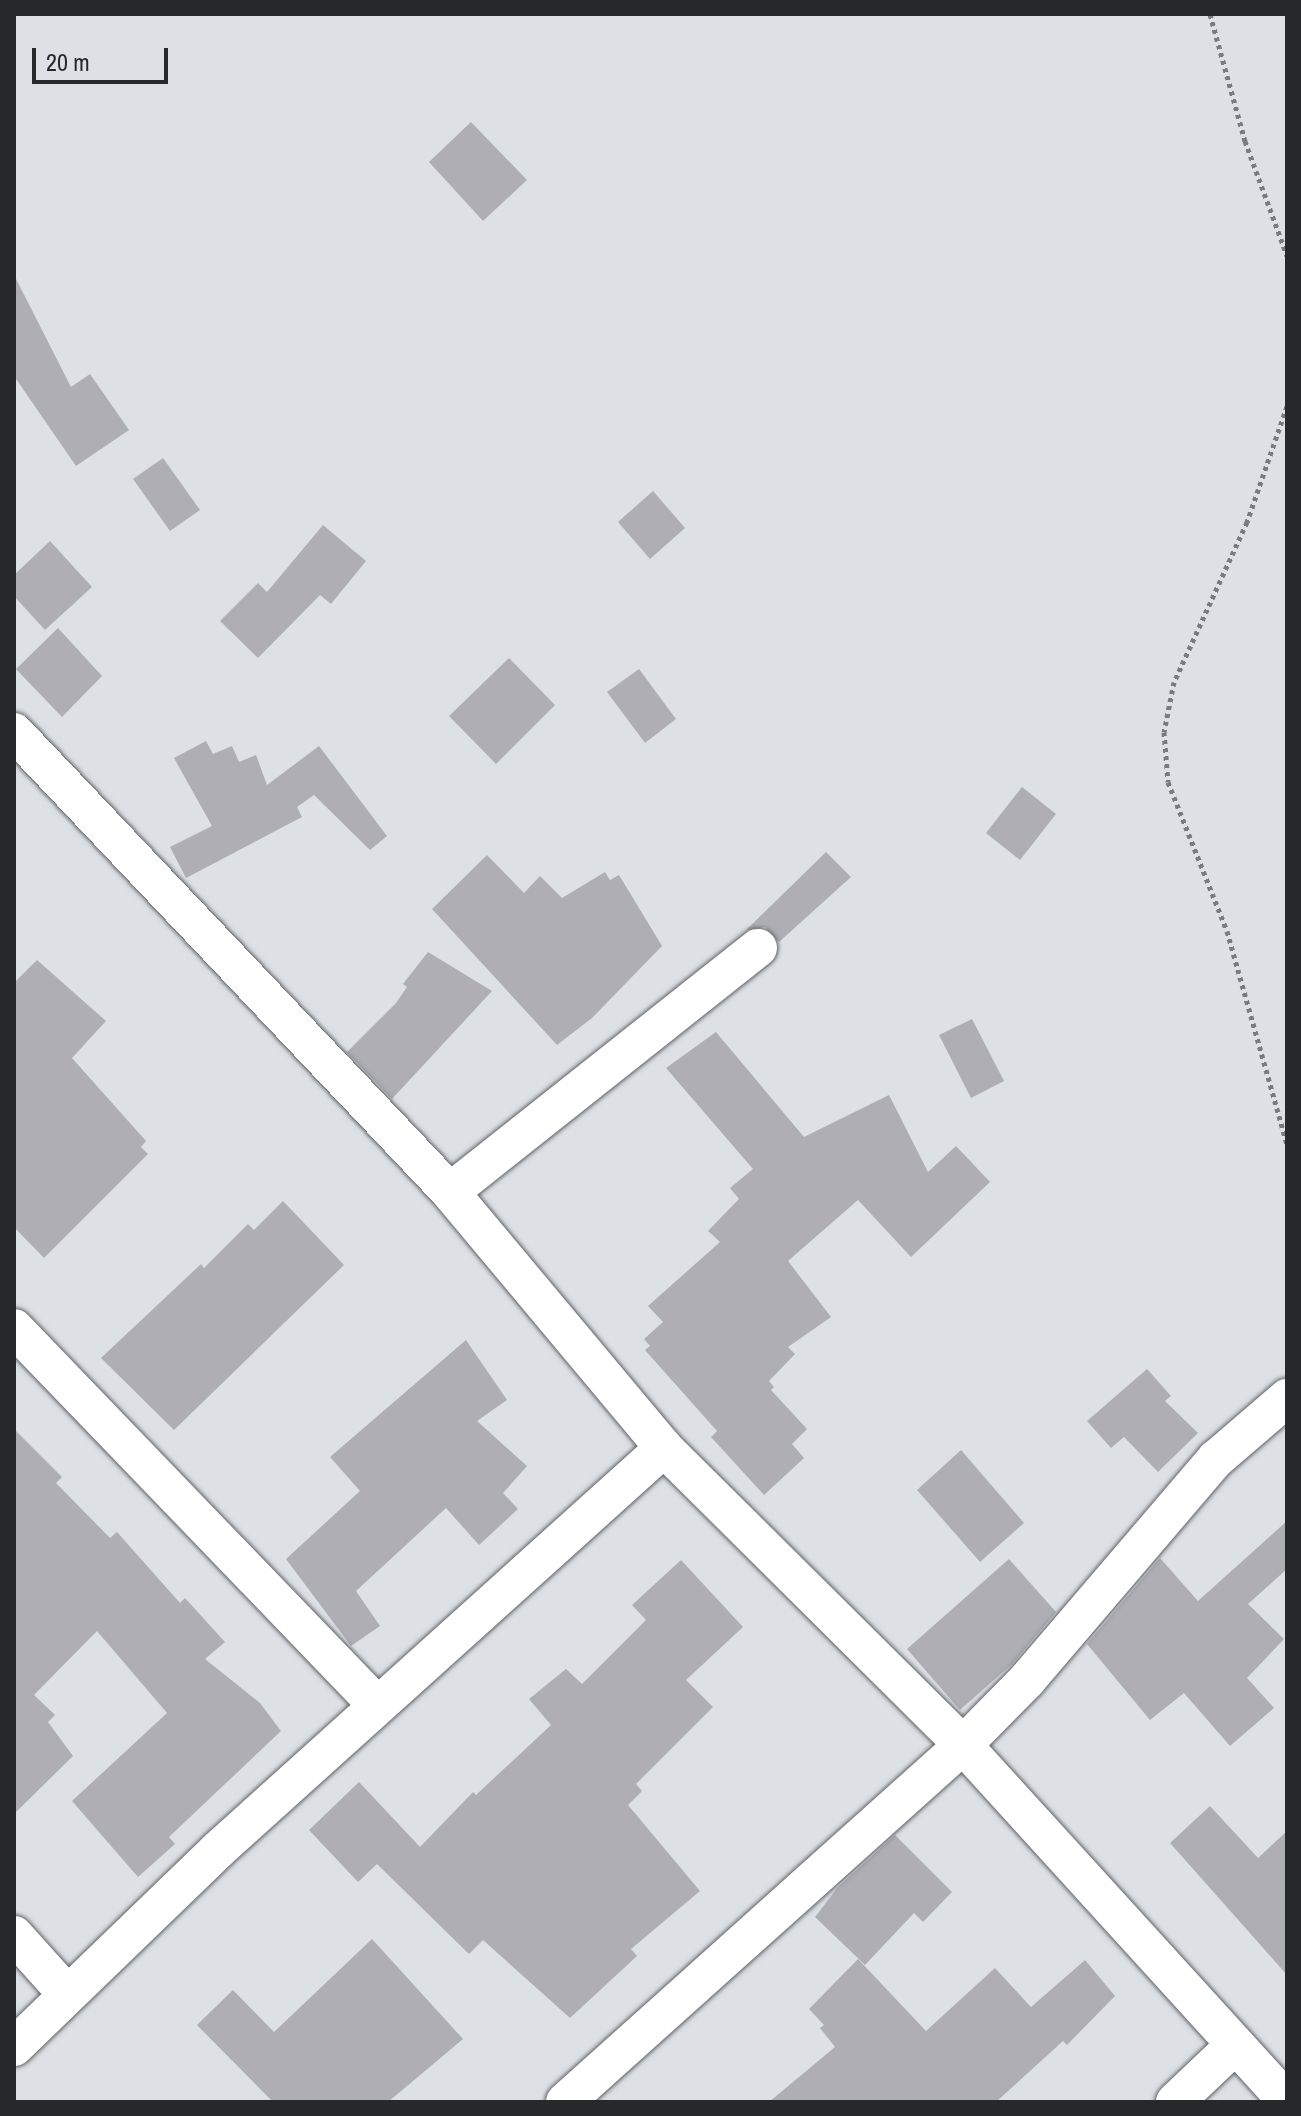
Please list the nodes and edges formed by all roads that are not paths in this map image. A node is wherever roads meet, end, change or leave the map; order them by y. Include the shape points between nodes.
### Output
1 (14, 732) edge
2 (758, 948) dead end
3 (450, 1192) junction
4 (14, 1328) edge
5 (1287, 1398) edge
6 (664, 1448) junction
7 (377, 1705) junction
8 (963, 1745) junction
9 (14, 1935) edge
10 (67, 1994) junction
11 (1235, 2045) junction
12 (14, 2047) edge
13 (1285, 2093) edge
14 (565, 2102) edge
15 (1175, 2102) edge

1 - 3 street
2 - 3 street
3 - 6 street
4 - 7 street
5 - 8 street via 1216,1459 1047,1657
6 - 7 street
6 - 8 street
7 - 10 street
8 - 11 street
8 - 14 street
9 - 10 street
10 - 12 street
11 - 13 street
11 - 15 street

